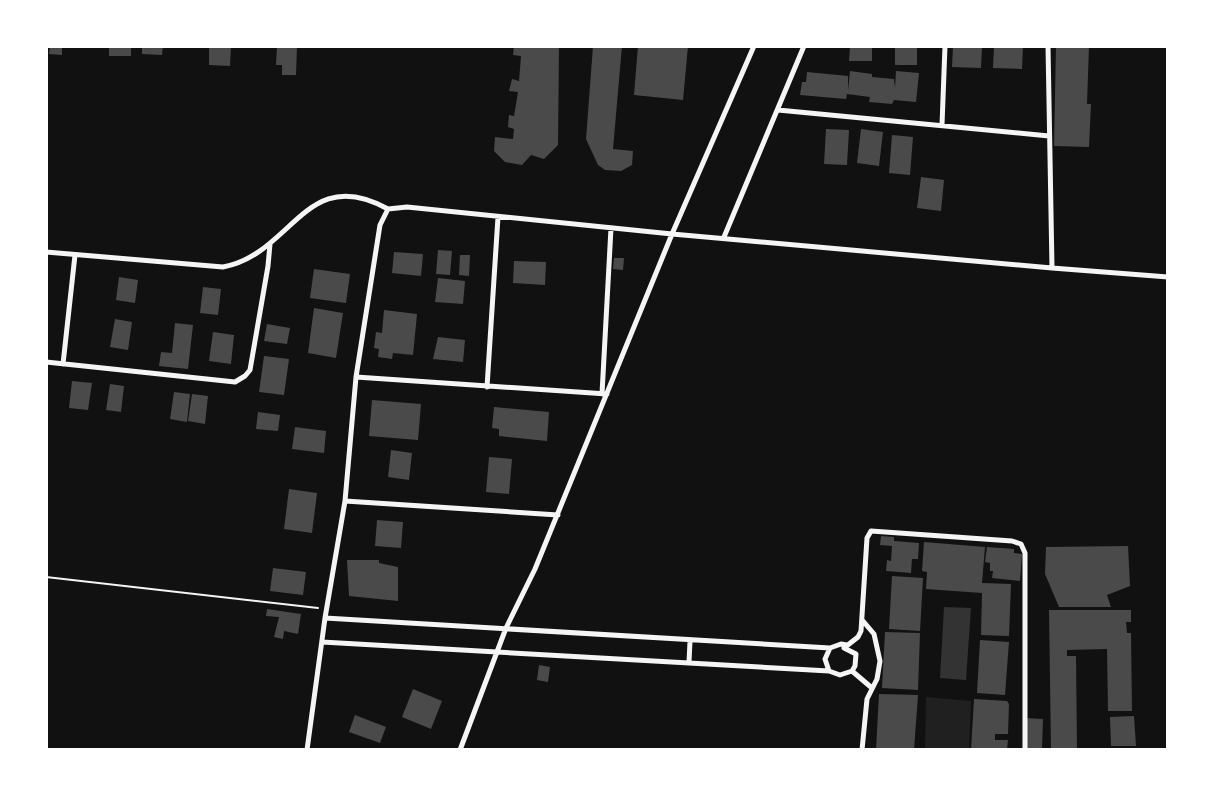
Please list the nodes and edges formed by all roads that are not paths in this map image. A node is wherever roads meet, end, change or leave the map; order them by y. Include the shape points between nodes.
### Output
1 (754, 46) edge
2 (804, 46) edge
3 (945, 46) edge
4 (1048, 46) edge
5 (778, 110) junction
6 (942, 125) junction
7 (1049, 136) junction
8 (388, 210) junction
9 (498, 217) junction
10 (610, 228) junction
11 (672, 234) junction
12 (724, 237) junction
13 (270, 244) junction
14 (46, 252) edge
15 (75, 255) junction
16 (1052, 268) junction
17 (1167, 277) edge
18 (46, 362) edge
19 (63, 364) junction
20 (356, 377) junction
21 (488, 387) junction
22 (604, 394) junction
23 (345, 501) junction
24 (558, 515) junction
25 (325, 618) junction
26 (863, 621) junction
27 (506, 628) junction
28 (690, 641) junction
29 (322, 642) junction
30 (830, 648) junction
31 (844, 648) junction
32 (498, 651) junction
33 (689, 662) junction
34 (829, 670) junction
35 (852, 671) junction
36 (872, 688) junction
37 (308, 750) edge
38 (460, 750) edge
39 (862, 750) edge
40 (1024, 750) edge

1 - 11 street
2 - 5 street
3 - 6 street
4 - 7 street
5 - 6 street
5 - 12 street
6 - 7 street
7 - 16 street
8 - 9 street via 407,207
8 - 13 street via 362,197 327,198
8 - 20 street via 380,225
9 - 10 street
9 - 21 street
10 - 11 street
10 - 22 street
11 - 12 street
11 - 22 street
12 - 16 street
13 - 15 street via 235,265 223,267
13 - 19 street via 250,370 235,382
14 - 15 street
15 - 19 street
16 - 17 street
18 - 19 street
20 - 21 street
20 - 23 street
21 - 22 street
22 - 24 street
23 - 24 street
23 - 25 street
24 - 27 street
25 - 27 street
25 - 29 street
26 - 31 street via 858,637
26 - 36 street via 874,634 878,648 879,671
26 - 40 street via 867,538 871,531 1021,544 1025,553
27 - 28 street
27 - 32 street
28 - 30 street
28 - 33 street
29 - 32 street
29 - 37 street
30 - 31 street via 847,645
30 - 34 street via 825,659
31 - 35 street via 856,654
32 - 33 street
32 - 38 street
33 - 34 street
34 - 35 street via 840,675
35 - 36 street
36 - 39 street via 867,699

